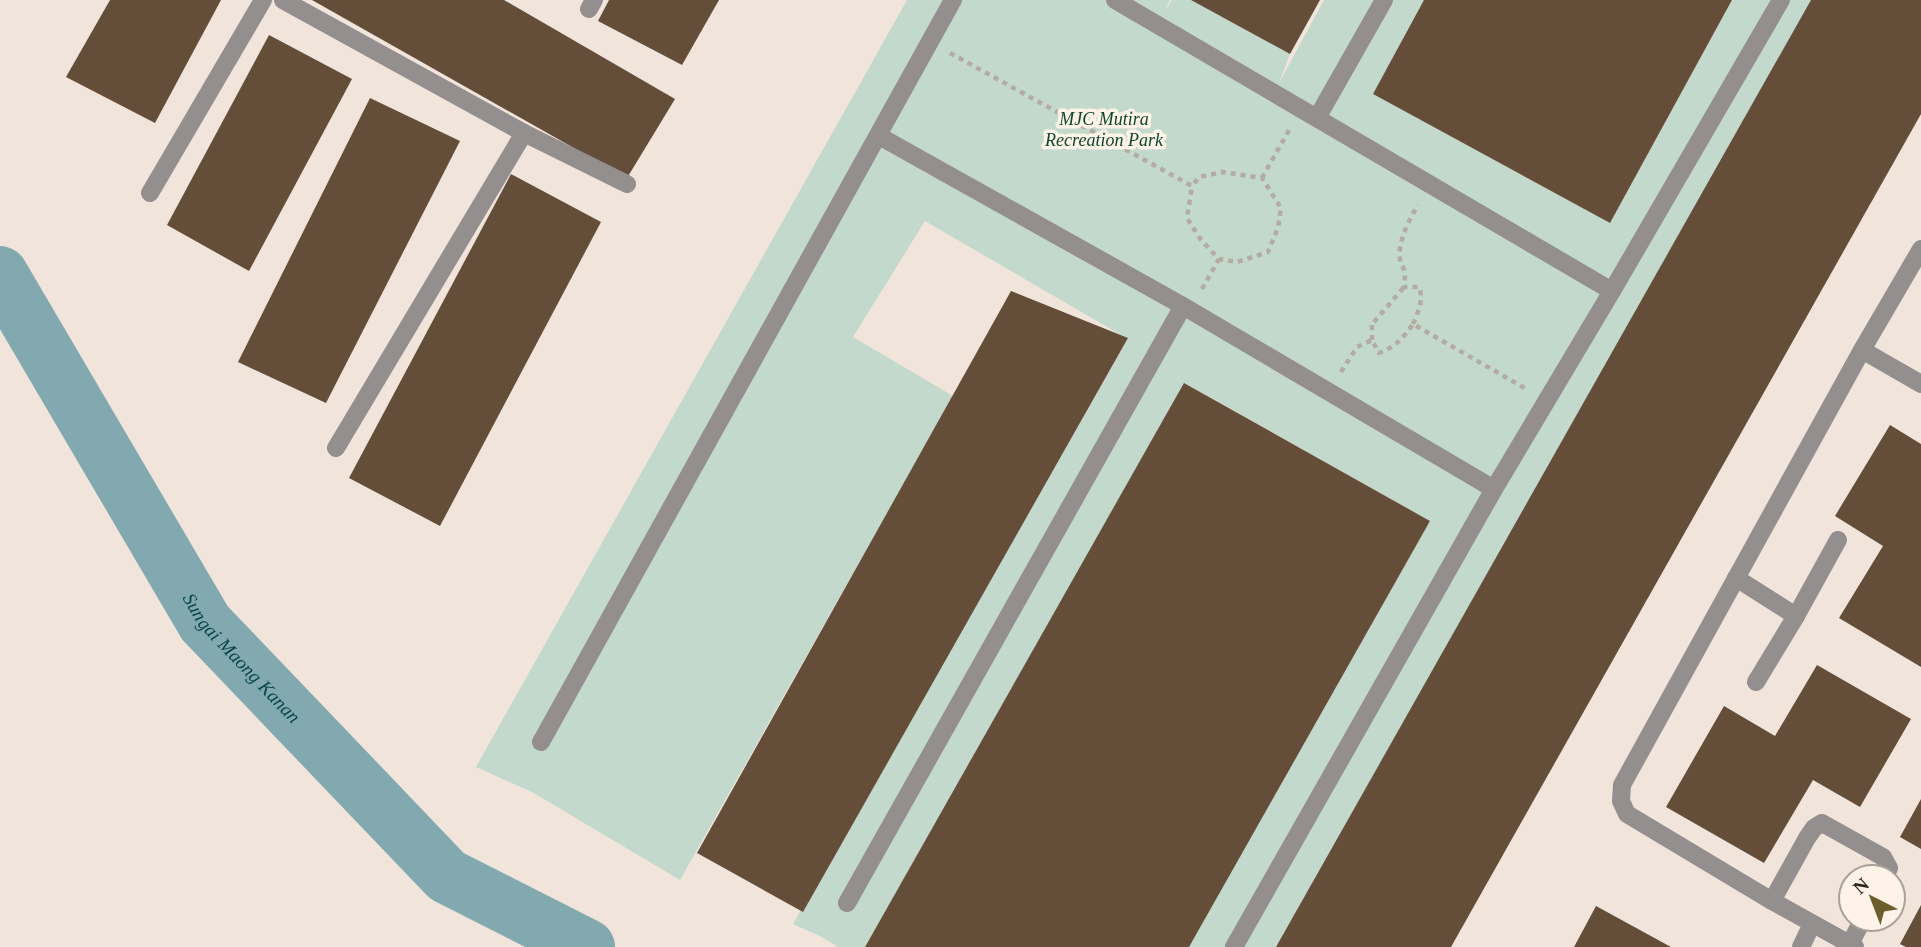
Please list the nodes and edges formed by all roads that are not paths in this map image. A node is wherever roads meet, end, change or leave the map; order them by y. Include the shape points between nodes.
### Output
1 (263, 0) edge
2 (283, 0) edge
3 (953, 0) edge
4 (1115, 0) edge
5 (1384, 0) edge
6 (1781, 0) edge
7 (1317, 118) junction
8 (524, 133) junction
9 (879, 136) junction
10 (627, 184) dead end
11 (150, 193) dead end
12 (1921, 249) edge
13 (1612, 291) junction
14 (1187, 308) junction
15 (1862, 350) junction
16 (1921, 384) edge
17 (336, 448) dead end
18 (1494, 489) junction
19 (1838, 540) dead end
20 (1736, 578) junction
21 (1796, 616) junction
22 (1756, 682) dead end
23 (541, 742) dead end
24 (1887, 863) edge
25 (1772, 901) junction
26 (847, 903) dead end
27 (1812, 924) junction
28 (1852, 946) edge
29 (1234, 947) edge
30 (1801, 947) edge

1 - 11 street
2 - 8 street
3 - 9 street
4 - 7 street
5 - 7 street
6 - 13 street
7 - 13 street
8 - 10 street
8 - 17 street
9 - 14 street
9 - 23 street
12 - 15 street
13 - 18 street
14 - 18 street
14 - 26 street
15 - 16 street
15 - 20 street
18 - 29 street
19 - 21 street
20 - 21 street
20 - 25 street via 1622,785 1621,801 1627,814
21 - 22 street
24 - 25 street via 1822,823 1807,838
25 - 27 street
27 - 28 street
27 - 30 street

